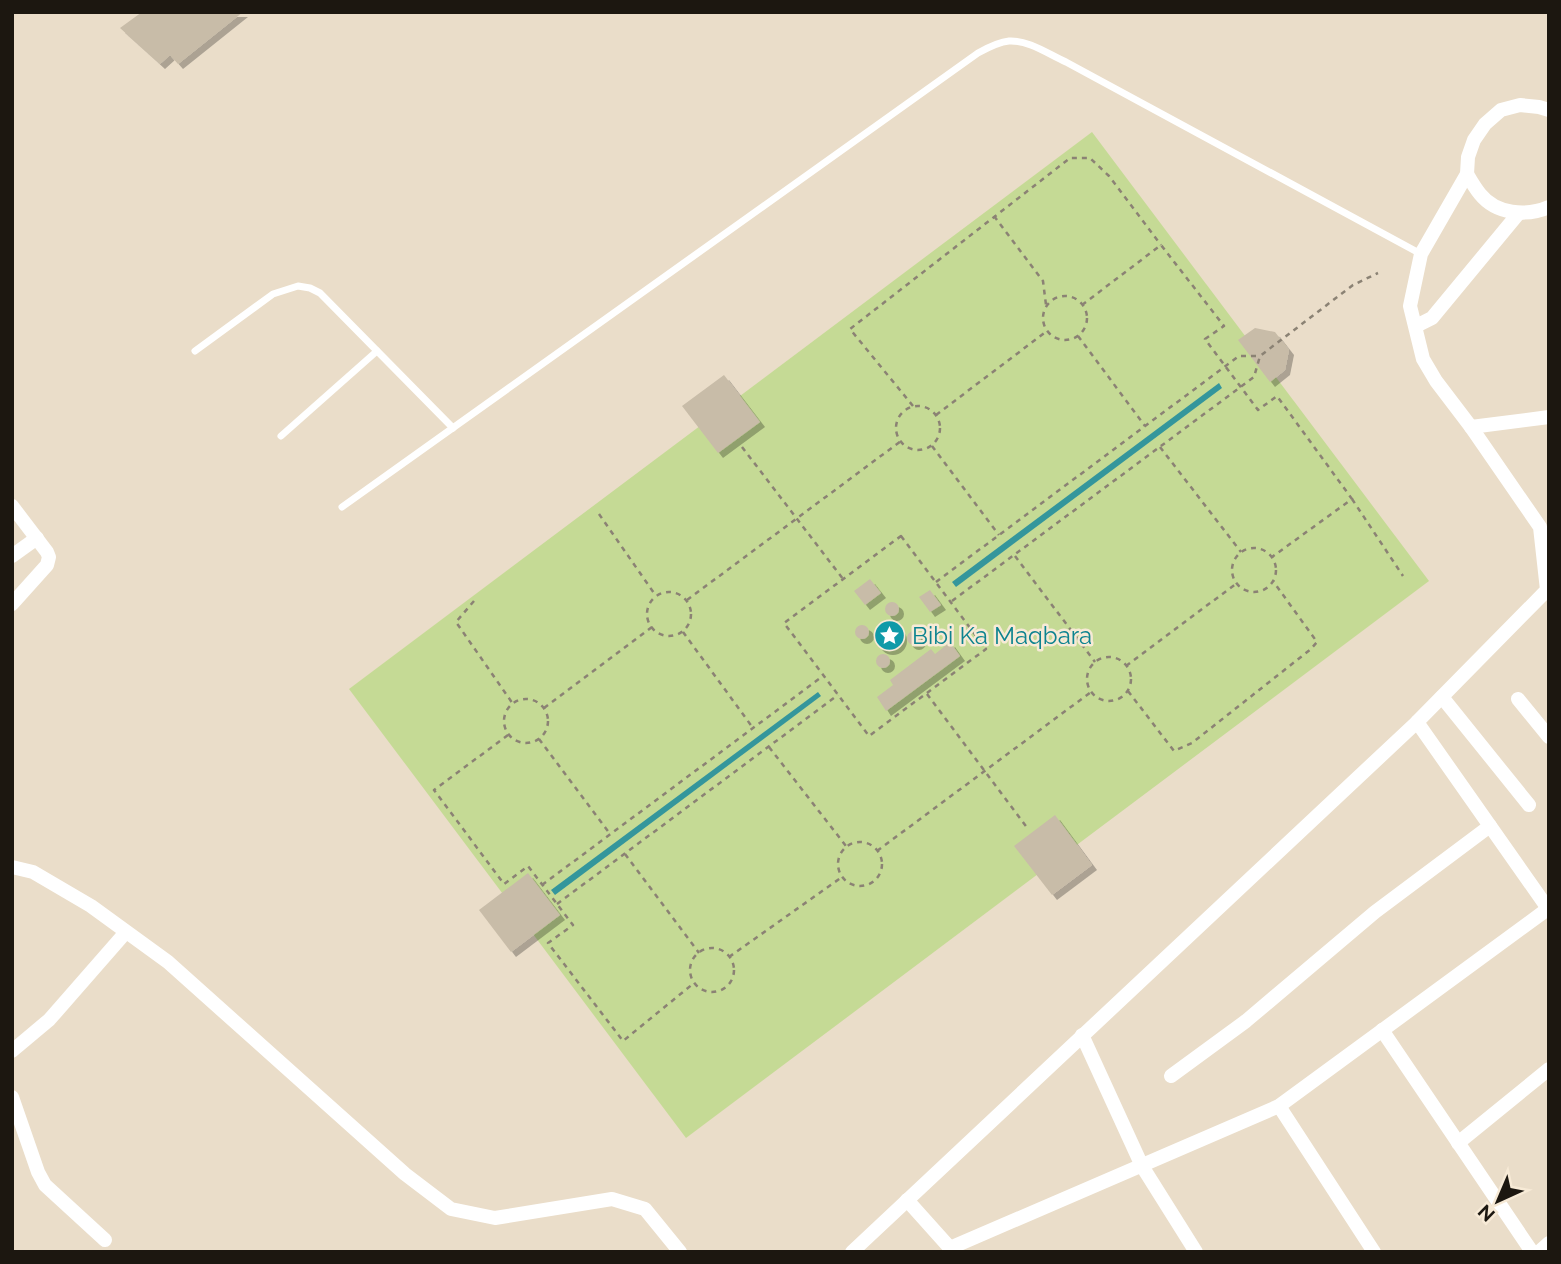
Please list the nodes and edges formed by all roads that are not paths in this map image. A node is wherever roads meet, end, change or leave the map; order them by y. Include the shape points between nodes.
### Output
1 (1549, 110) edge
2 (1466, 174) junction
3 (1549, 207) edge
4 (1518, 214) junction
5 (1421, 254) junction
6 (1416, 326) junction
7 (195, 351) dead end
8 (377, 351) junction
9 (1546, 422) edge
10 (1471, 426) junction
11 (453, 428) junction
12 (281, 436) dead end
13 (12, 506) edge
14 (342, 507) dead end
15 (37, 538) junction
16 (12, 556) edge
17 (12, 604) edge
18 (1442, 697) junction
19 (1518, 699) dead end
20 (1418, 722) junction
21 (1549, 737) edge
22 (1529, 805) dead end
23 (1490, 826) junction
24 (12, 867) edge
25 (1548, 909) edge
26 (126, 932) junction
27 (1382, 1030) junction
28 (1082, 1035) junction
29 (12, 1051) edge
30 (1549, 1069) edge
31 (1171, 1076) dead end
32 (12, 1097) edge
33 (1279, 1107) junction
34 (1458, 1143) junction
35 (1142, 1166) junction
36 (907, 1200) junction
37 (105, 1240) dead end
38 (1549, 1243) edge
39 (951, 1250) edge
40 (1193, 1250) edge
41 (680, 1252) edge
42 (852, 1252) edge
43 (1374, 1252) edge
44 (1532, 1252) edge
45 (1539, 1252) edge

1 - 2 street via 1520,105 1502,110 1474,140
2 - 4 street via 1489,202
2 - 5 street
3 - 4 street
4 - 6 street via 1432,318
5 - 6 street via 1410,306
5 - 11 lane via 1066,62 1030,45 1007,41 978,53
6 - 10 street via 1423,359
7 - 8 lane via 273,293 298,286 320,293
8 - 11 lane
8 - 12 lane
9 - 10 street
10 - 18 street via 1540,527 1548,590
11 - 14 lane
13 - 15 street
15 - 16 street
15 - 17 street via 49,557 47,565
18 - 20 street
18 - 22 street
19 - 21 street
20 - 23 street
20 - 28 street
23 - 25 street
23 - 31 street
24 - 26 street via 33,872
25 - 27 street
26 - 29 street via 49,1020
26 - 41 street via 168,962 405,1174 451,1209 495,1218 612,1199 645,1209
27 - 33 street
27 - 34 street
28 - 35 street
28 - 36 street
30 - 34 street
32 - 37 street via 45,1185
33 - 35 street
33 - 43 street
34 - 44 street
35 - 39 street
35 - 40 street
36 - 39 street
36 - 42 street
38 - 45 street

